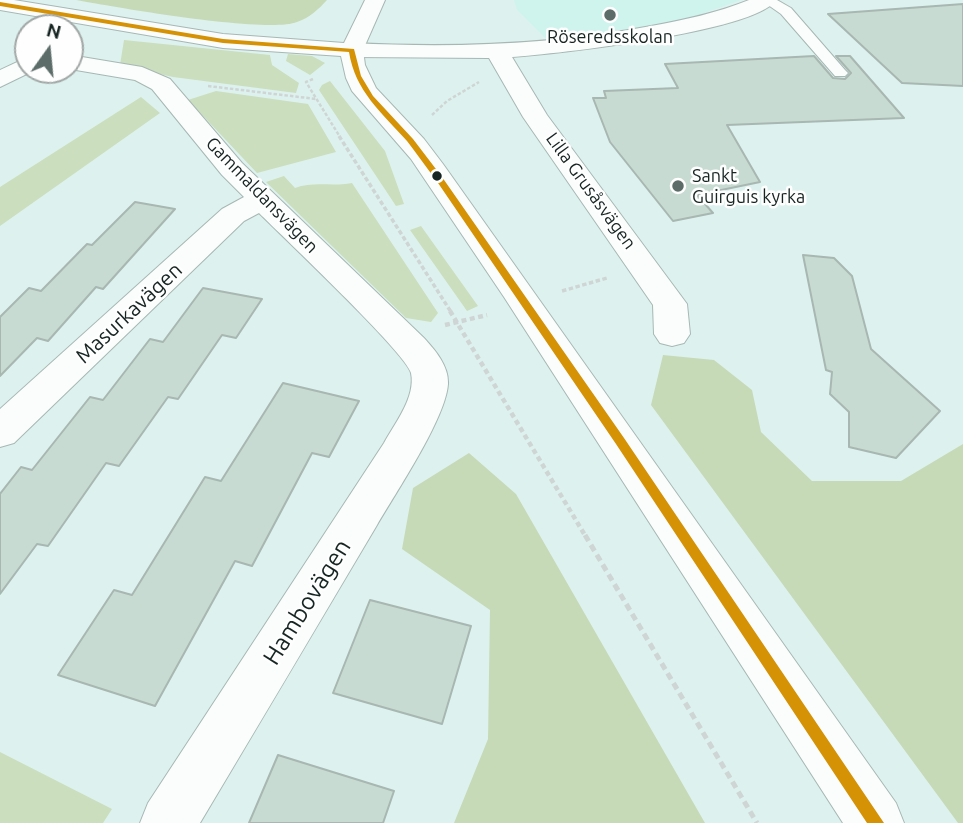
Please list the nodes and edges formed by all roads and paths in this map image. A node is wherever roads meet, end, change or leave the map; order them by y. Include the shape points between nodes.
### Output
1 (375, 0) edge
2 (767, 0) edge
3 (0, 4) edge
4 (354, 60) junction
5 (84, 64) edge
6 (492, 65) junction
7 (840, 73) dead end
8 (142, 74) junction
9 (316, 99) junction
10 (431, 117) dead end
11 (262, 199) junction
12 (610, 277) dead end
13 (573, 288) dead end
14 (490, 314) dead end
15 (472, 320) dead end
16 (672, 334) dead end
17 (430, 374) joint
18 (0, 432) edge
19 (168, 823) edge
20 (757, 823) edge
21 (876, 823) edge

1 - 4 street
2 - 6 street via 730,15 633,37 552,48
2 - 7 lane via 786,11
3 - 4 street
4 - 6 street
4 - 9 path via 306,82
4 - 21 street via 362,86 413,144 525,302
5 - 8 street, Gammaldansvägen
6 - 10 path
6 - 16 street, Lilla Grusåsvägen via 536,117 670,304
8 - 9 path
8 - 11 street, Gammaldansvägen via 162,84
9 - 20 path via 458,323
11 - 17 street, Gammaldansvägen via 399,333
11 - 18 street, Masurkavägen via 233,215
12 - 13 path
14 - 15 path
17 - 19 street, Hambovägen via 426,398 398,454

